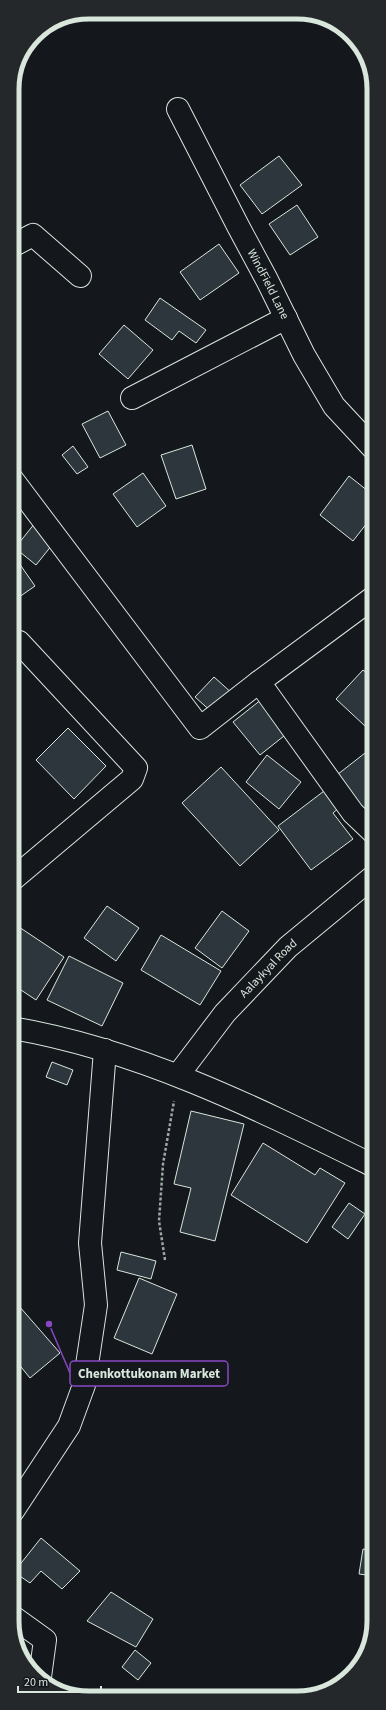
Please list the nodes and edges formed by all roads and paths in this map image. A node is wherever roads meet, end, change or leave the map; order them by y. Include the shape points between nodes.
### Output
1 (178, 109) dead end
2 (19, 242) edge
3 (80, 276) dead end
4 (286, 318) junction
5 (132, 398) dead end
6 (367, 441) edge
7 (19, 488) edge
8 (367, 602) edge
9 (19, 642) dead end
10 (259, 682) junction
11 (367, 826) edge
12 (19, 874) edge
13 (367, 882) edge
14 (19, 1029) edge
15 (105, 1050) junction
16 (178, 1075) junction
17 (367, 1163) edge
18 (165, 1260) dead end
19 (19, 1502) edge
20 (19, 1621) edge
21 (41, 1672) edge

1 - 4 street, WindField Lane
2 - 3 street via 33,235
4 - 5 street
4 - 6 street, WindField Lane via 334,406
7 - 10 street via 200,728
8 - 10 street
9 - 12 street via 136,768 132,779
10 - 11 street via 353,813
13 - 16 street, Aalaykyal Road via 288,947 225,1013
14 - 15 street
15 - 16 street
15 - 19 street via 90,1243 96,1305 84,1385 69,1426
16 - 17 street via 293,1126
16 - 18 path via 163,1164 159,1221
20 - 21 street via 46,1640

